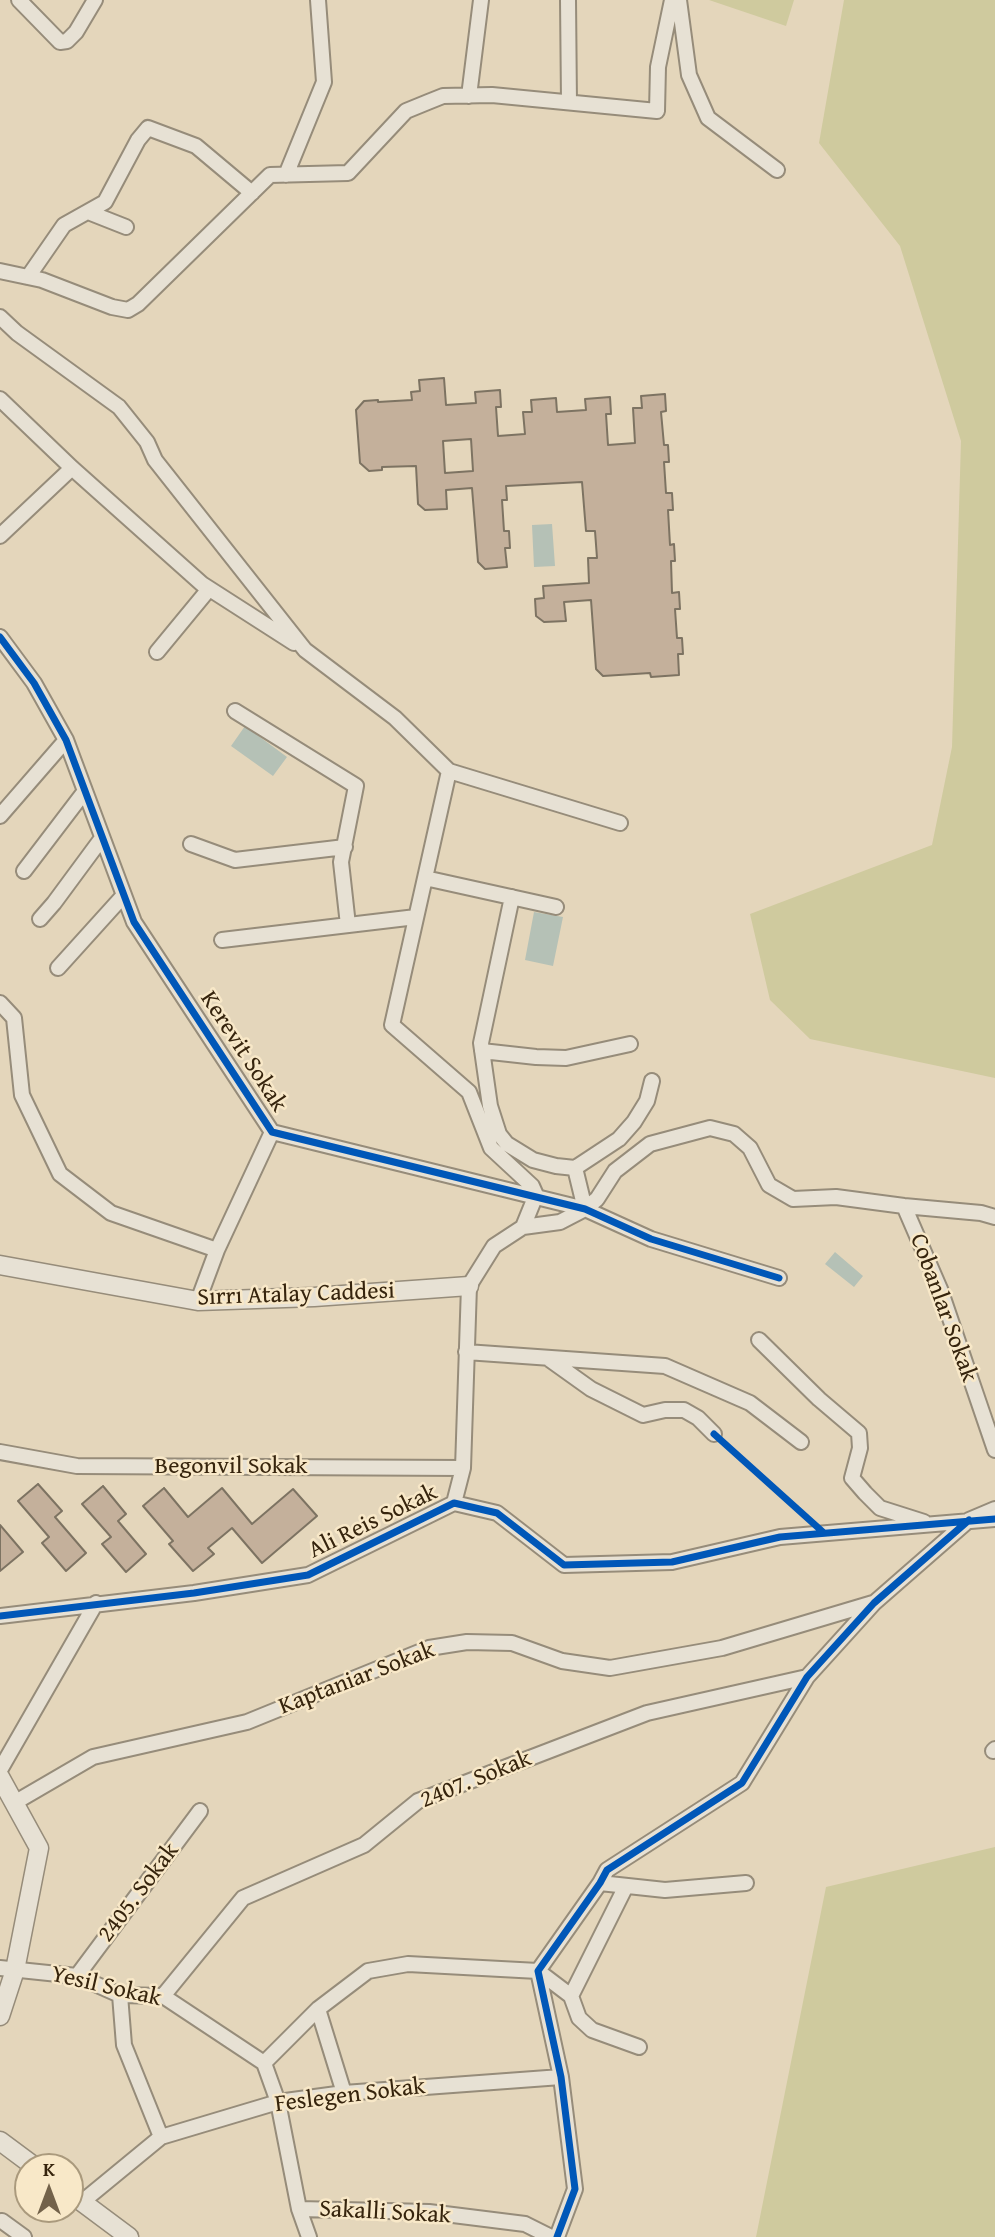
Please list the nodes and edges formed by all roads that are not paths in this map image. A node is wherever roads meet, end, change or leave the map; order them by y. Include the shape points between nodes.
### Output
1 (19, 0) edge
2 (95, 0) edge
3 (318, 0) edge
4 (481, 0) edge
5 (568, 0) edge
6 (672, 0) edge
7 (679, 0) edge
8 (469, 96) junction
9 (569, 102) junction
10 (777, 170) dead end
11 (286, 175) junction
12 (252, 193) junction
13 (88, 212) junction
14 (126, 227) dead end
15 (0, 271) edge
16 (28, 277) junction
17 (0, 317) edge
18 (0, 399) edge
19 (72, 468) junction
20 (0, 536) edge
21 (209, 589) junction
22 (0, 638) edge
23 (305, 650) junction
24 (157, 652) dead end
25 (235, 711) dead end
26 (66, 740) junction
27 (449, 771) junction
28 (85, 790) junction
29 (0, 816) edge
30 (620, 823) dead end
31 (102, 838) junction
32 (191, 844) dead end
33 (345, 847) junction
34 (24, 871) dead end
35 (425, 878) junction
36 (124, 895) junction
37 (512, 897) junction
38 (556, 906) dead end
39 (416, 917) junction
40 (40, 919) dead end
41 (348, 925) junction
42 (222, 940) dead end
43 (58, 968) dead end
44 (0, 1003) edge
45 (630, 1044) dead end
46 (482, 1051) junction
47 (652, 1081) dead end
48 (272, 1132) junction
49 (575, 1168) junction
50 (536, 1195) junction
51 (904, 1206) junction
52 (585, 1209) junction
53 (995, 1217) edge
54 (523, 1227) junction
55 (217, 1250) junction
56 (0, 1265) edge
57 (779, 1278) dead end
58 (469, 1286) junction
59 (198, 1301) junction
60 (759, 1340) dead end
61 (466, 1352) junction
62 (548, 1359) junction
63 (714, 1434) dead end
64 (801, 1442) dead end
65 (995, 1450) edge
66 (0, 1452) edge
67 (463, 1468) junction
68 (454, 1503) junction
69 (995, 1508) edge
70 (995, 1519) edge
71 (969, 1520) junction
72 (928, 1524) junction
73 (96, 1603) junction
74 (874, 1603) junction
75 (0, 1616) edge
76 (807, 1677) junction
77 (0, 1770) edge
78 (0, 1777) edge
79 (15, 1803) junction
80 (201, 1811) dead end
81 (600, 1883) junction
82 (746, 1883) dead end
83 (625, 1886) junction
84 (7, 1969) edge
85 (538, 1972) junction
86 (77, 1976) junction
87 (120, 1995) junction
88 (163, 1996) junction
89 (571, 1996) junction
90 (318, 2009) junction
91 (0, 2016) edge
92 (639, 2047) dead end
93 (264, 2063) junction
94 (561, 2077) junction
95 (344, 2093) junction
96 (278, 2102) junction
97 (161, 2137) junction
98 (0, 2141) edge
99 (17, 2153) edge
100 (84, 2191) edge
101 (84, 2203) edge
102 (299, 2209) junction
103 (2, 2221) dead end
104 (24, 2237) edge
105 (129, 2237) edge
106 (309, 2237) edge
107 (551, 2237) edge
108 (557, 2237) edge

1 - 2 street via 60,42 76,32
3 - 11 street via 324,82
4 - 8 street
5 - 9 street
6 - 9 street via 658,67 657,111
7 - 10 street via 689,75 708,118
8 - 9 street
8 - 11 street via 443,96 406,111 348,173
11 - 12 street via 270,175
12 - 13 street via 196,146 148,128 105,202
12 - 16 street via 128,310
13 - 14 street
13 - 16 street via 64,225
15 - 16 street
17 - 23 street via 119,407 155,460
18 - 19 street
19 - 20 street
19 - 21 street
21 - 23 street
21 - 24 street
22 - 26 street, Kerevit Sokak via 34,683
23 - 27 street via 395,718
25 - 33 street via 356,786
26 - 28 street, Kerevit Sokak
26 - 29 street
27 - 30 street
27 - 35 street
28 - 31 street, Kerevit Sokak
28 - 34 street
31 - 36 street, Kerevit Sokak
31 - 40 street
32 - 33 street via 234,860
33 - 41 street via 341,862
35 - 37 street
35 - 39 street
36 - 43 street
36 - 48 street, Kerevit Sokak via 134,922
37 - 38 street
37 - 46 street
39 - 41 street
39 - 50 street via 392,1025 469,1092 491,1148
41 - 42 street
44 - 55 street via 15,1018 22,1095 60,1174 111,1213
45 - 46 street via 566,1058
46 - 49 street via 499,1134 533,1160
47 - 49 street via 648,1101 619,1139
48 - 50 street, Kerevit Sokak
48 - 55 street, Kerevit Sokak
49 - 52 street
50 - 52 street, Kerevit Sokak
50 - 54 street
51 - 52 street via 836,1197 793,1199 769,1185 750,1148 734,1134 710,1128 650,1144 615,1171
51 - 53 street
51 - 65 street, Cobanlar Sokak via 940,1289
52 - 54 street via 559,1222
52 - 57 street, Kerevit Sokak via 651,1239
54 - 58 street via 494,1246
55 - 59 street, Kerevit Sokak
56 - 59 street, Sırrı Atalay Caddesi
58 - 59 street, Sırrı Atalay Caddesi
58 - 61 street
60 - 72 street via 859,1433 852,1478 865,1493 880,1508
61 - 62 street
61 - 67 street
62 - 63 street via 592,1389 643,1415 684,1410
62 - 64 street via 665,1366 750,1403
66 - 67 street, Begonvil Sokak via 77,1466
67 - 68 street
68 - 72 street, Ali Reis Sokak via 497,1513 564,1565 672,1562 780,1537
68 - 73 street, Ali Reis Sokak via 308,1575
69 - 71 street
70 - 71 street, Ali Reis Sokak
71 - 72 street, Ali Reis Sokak
71 - 74 street
73 - 75 street, Ali Reis Sokak
73 - 77 street
74 - 76 street
74 - 79 street, Kaptaniar Sokak via 722,1647 610,1668 562,1661 512,1643 467,1642 429,1648 247,1722 93,1757
76 - 81 street via 742,1783 607,1870
76 - 88 street, 2407. Sokak via 647,1713 418,1801 364,1845 243,1898
78 - 79 street
79 - 84 street via 39,1848
80 - 86 street, 2405. Sokak
81 - 83 street
81 - 85 street
82 - 83 street via 665,1890
83 - 89 street
84 - 86 street, Yesil Sokak
84 - 91 street
85 - 89 street
85 - 90 street via 408,1964 368,1971
85 - 94 street
86 - 87 street, Yesil Sokak
87 - 88 street, Yesil Sokak
87 - 97 street via 124,2045
88 - 93 street, Yesil Sokak
89 - 92 street via 579,2018 592,2030
90 - 93 street
90 - 95 street
93 - 96 street
94 - 95 street, Feslegen Sokak
94 - 108 street via 575,2189
95 - 96 street, Feslegen Sokak
96 - 97 street, Feslegen Sokak
96 - 102 street
97 - 100 street, Feslegen Sokak
98 - 99 street
101 - 105 street
102 - 106 street
102 - 107 street, Sakalli Sokak via 429,2212 524,2224
103 - 104 street

